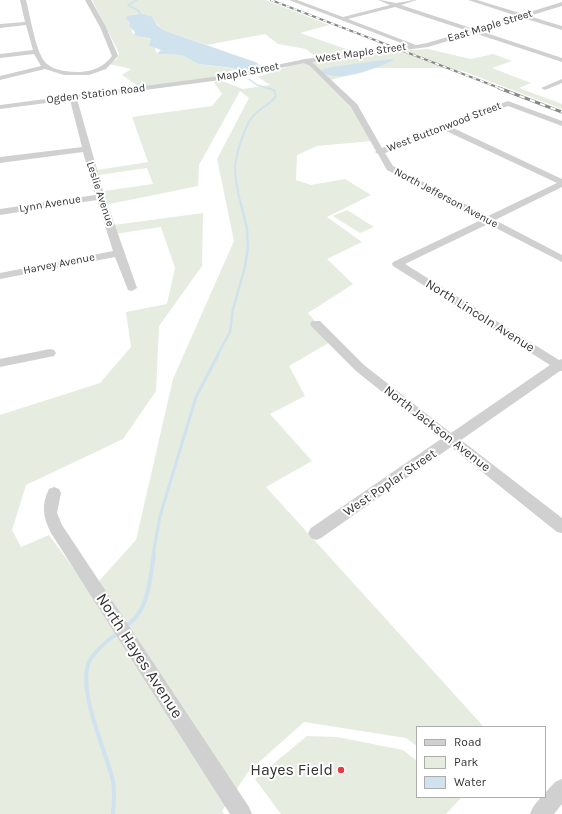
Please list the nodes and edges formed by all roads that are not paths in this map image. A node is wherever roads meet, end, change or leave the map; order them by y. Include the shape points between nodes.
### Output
1 (23, 0) edge
2 (88, 0) edge
3 (292, 0) edge
4 (382, 0) edge
5 (414, 0) edge
6 (470, 0) edge
7 (562, 4) edge
8 (396, 5) junction
9 (523, 16) junction
10 (342, 19) junction
11 (29, 23) junction
12 (0, 26) edge
13 (562, 28) edge
14 (474, 31) junction
15 (418, 47) junction
16 (36, 52) junction
17 (0, 56) edge
18 (562, 60) edge
19 (305, 61) junction
20 (46, 67) junction
21 (0, 78) edge
22 (562, 81) edge
23 (192, 82) joint
24 (87, 85) junction
25 (545, 88) dead end
26 (73, 98) junction
27 (0, 107) edge
28 (562, 124) edge
29 (444, 127) junction
30 (86, 149) junction
31 (380, 152) junction
32 (0, 160) edge
33 (562, 183) edge
34 (100, 196) junction
35 (0, 212) edge
36 (489, 220) junction
37 (118, 253) junction
38 (562, 258) edge
39 (0, 276) edge
40 (132, 288) dead end
41 (316, 324) dead end
42 (50, 352) dead end
43 (0, 363) edge
44 (561, 365) edge
45 (452, 440) junction
46 (54, 493) dead end
47 (562, 528) edge
48 (316, 533) dead end
49 (561, 792) edge
50 (242, 814) edge
51 (540, 814) edge

1 - 11 street
2 - 24 street via 115,56
3 - 10 street
4 - 8 street
5 - 8 street
6 - 9 street
7 - 9 street, East Maple Street
8 - 10 street
8 - 14 street
9 - 13 street
9 - 14 street, East Maple Street
10 - 15 street
11 - 12 street
11 - 16 street
14 - 15 street, East Maple Street
14 - 18 street
15 - 19 street, West Maple Street
16 - 17 street
16 - 20 street
19 - 23 street, Maple Street
19 - 31 street, North Jefferson Avenue via 354,106
20 - 21 street
20 - 24 street via 67,73
22 - 25 street
23 - 24 street, Ogden Station Road
24 - 26 street, Ogden Station Road
26 - 27 street, Ogden Station Road
26 - 30 street, Leslie Avenue
28 - 29 street, West Buttonwood Street via 508,103
29 - 31 street, West Buttonwood Street
29 - 33 street
30 - 32 street
30 - 34 street, Leslie Avenue
31 - 36 street, North Jefferson Avenue via 386,164 394,171
33 - 36 street
34 - 35 street, Lynn Avenue
34 - 37 street, Leslie Avenue
36 - 38 street, North Jefferson Avenue
36 - 44 street, North Lincoln Avenue via 398,264
37 - 39 street, Harvey Avenue
37 - 40 street, Leslie Avenue
41 - 45 street, North Jackson Avenue via 360,368
42 - 43 street
44 - 45 street, West Poplar Street
45 - 47 street, North Jackson Avenue
45 - 48 street, West Poplar Street
46 - 50 street, North Hayes Avenue via 50,513 56,528
49 - 51 street

